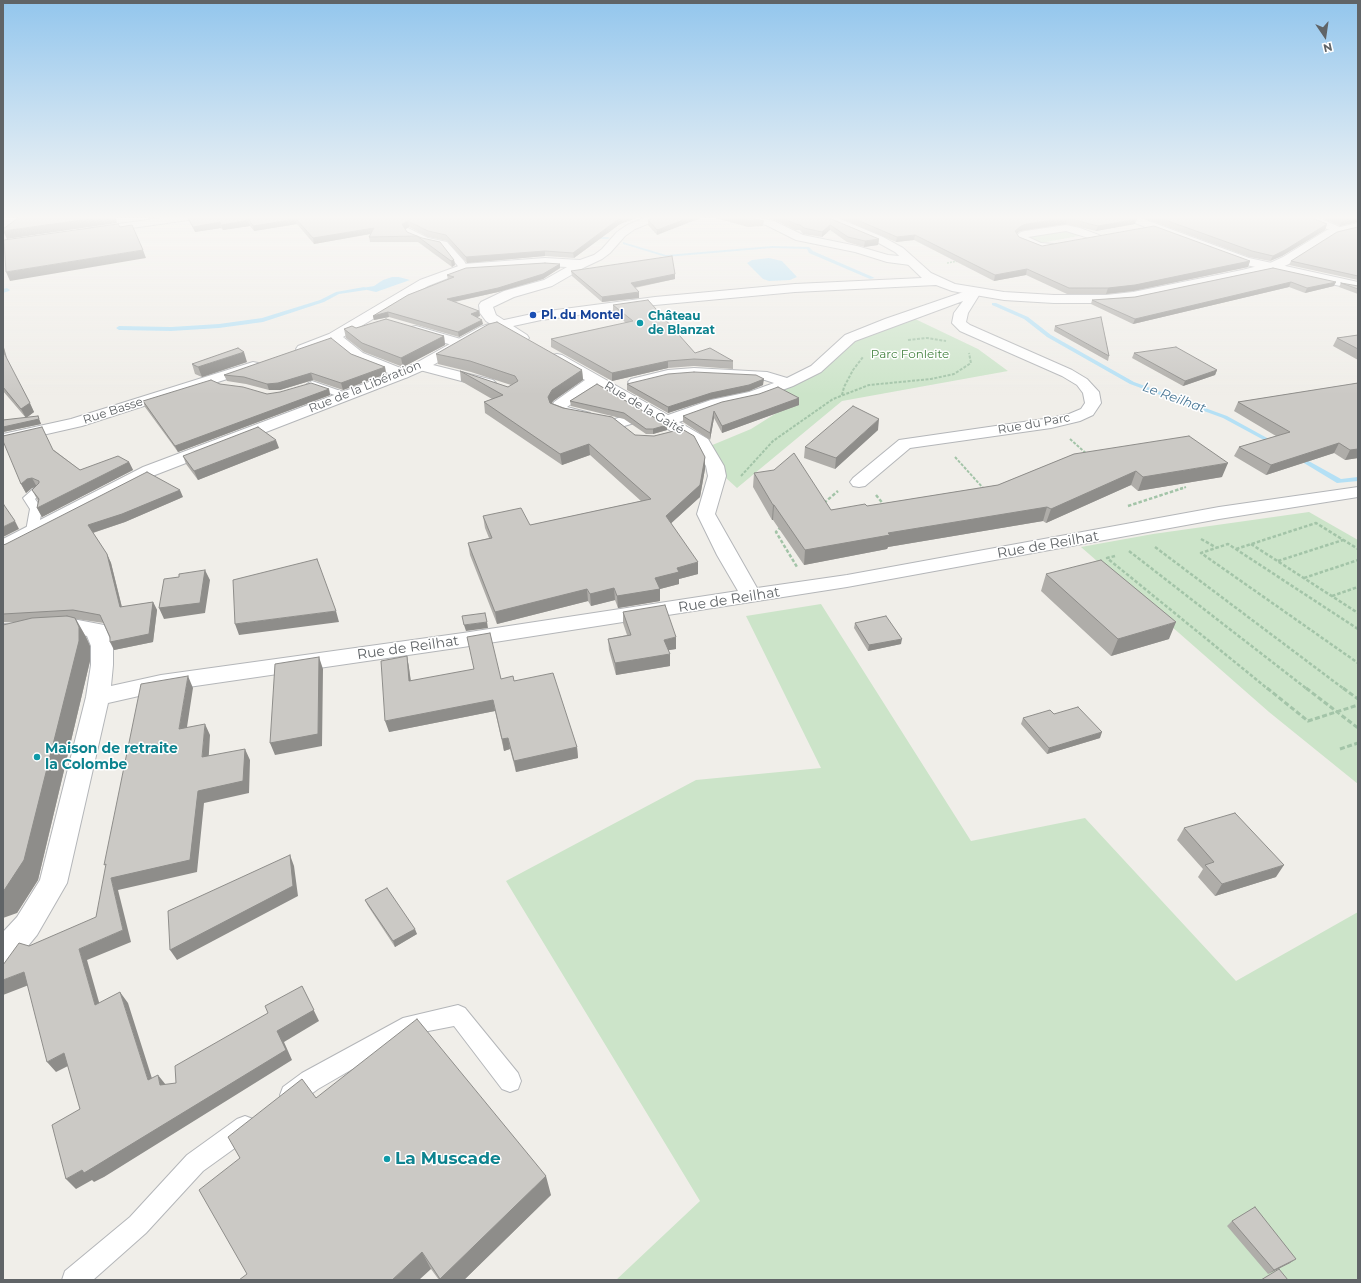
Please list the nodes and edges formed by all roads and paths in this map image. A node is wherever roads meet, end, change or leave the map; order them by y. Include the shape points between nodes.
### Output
1 (443, 276) edge
2 (560, 276) edge
3 (927, 276) edge
4 (1229, 276) edge
5 (1315, 276) edge
6 (937, 281) junction
7 (1358, 286) edge
8 (975, 292) junction
9 (385, 323) edge
10 (500, 325) junction
11 (403, 326) edge
12 (334, 337) junction
13 (908, 340) dead end
14 (950, 342) dead end
15 (459, 343) junction
16 (534, 345) edge
17 (968, 351) dead end
18 (548, 352) edge
19 (291, 353) edge
20 (864, 356) dead end
21 (262, 363) edge
22 (421, 366) junction
23 (403, 374) junction
24 (212, 380) junction
25 (788, 383) junction
26 (603, 384) junction
27 (225, 386) edge
28 (300, 388) edge
29 (503, 388) edge
30 (842, 395) junction
31 (346, 396) junction
32 (652, 412) junction
33 (666, 421) junction
34 (1051, 423) junction
35 (684, 432) junction
36 (3, 439) edge
37 (662, 439) edge
38 (938, 439) junction
39 (1089, 456) edge
40 (859, 482) junction
41 (1186, 487) edge
42 (713, 490) junction
43 (986, 490) edge
44 (37, 491) edge
45 (1358, 492) edge
46 (822, 505) edge
47 (1127, 506) dead end
48 (887, 509) edge
49 (788, 526) edge
50 (32, 532) junction
51 (1343, 540) junction
52 (1251, 544) junction
53 (1154, 546) dead end
54 (3, 547) edge
55 (1358, 549) edge
56 (1135, 550) dead end
57 (1235, 550) junction
58 (1129, 551) junction
59 (1358, 560) edge
60 (1278, 561) junction
61 (801, 573) dead end
62 (1304, 578) junction
63 (1358, 587) edge
64 (751, 596) junction
65 (1332, 596) junction
66 (1358, 613) edge
67 (1358, 629) edge
68 (3, 631) edge
69 (1358, 663) edge
70 (98, 697) junction
71 (1358, 699) edge
72 (1358, 705) edge
73 (1336, 712) junction
74 (1358, 728) edge
75 (1358, 743) edge
76 (1340, 750) dead end
77 (3, 953) edge
78 (510, 1081) dead end
79 (74, 1280) edge

1 - 12 street via 412,289
2 - 10 street via 548,283 508,294 486,305 487,313
3 - 6 street
4 - 8 street via 1106,299 1054,299
5 - 7 street
6 - 8 street
6 - 10 street, Rue de la Libération via 795,288 655,301 541,316
8 - 25 street via 850,338 816,369
8 - 34 street, Rue du Parc via 961,313 958,323 1067,373 1082,382 1091,392 1093,403 1087,412
9 - 12 street
10 - 15 street, Rue de la Libération
10 - 16 street
11 - 15 street
12 - 19 street
12 - 23 street via 358,356
13 - 14 path via 927,338
15 - 22 street, Rue de la Libération
17 - 30 path via 971,363 954,374 931,379 869,384
18 - 26 street, Rue de la Gaité
20 - 30 path via 853,370
21 - 24 street, Rue Basse
22 - 23 street, Rue de la Libération
22 - 29 street via 466,376
23 - 31 street, Rue de la Libération
24 - 27 lane
24 - 36 street, Rue Basse via 76,424
25 - 26 street via 767,376 694,372
25 - 33 street via 753,396 717,403
26 - 32 street, Rue de la Gaité
26 - 32 street via 560,405 558,409 624,428
28 - 31 lane via 313,384
30 - 42 path via 773,441 734,484
31 - 50 street, Rue de la Libération via 149,470
32 - 33 street, Rue de la Gaité
33 - 35 street, Rue de la Gaité
34 - 38 street, Rue du Parc
34 - 39 path
35 - 37 street
35 - 42 street, Rue de la Gaité via 702,443 715,466 717,476
38 - 40 street, Rue du Parc via 905,444
38 - 43 path
40 - 46 path via 847,482
40 - 48 path via 871,489
41 - 47 path
42 - 64 street, Rue de la Gaité via 706,514
44 - 50 lane via 29,498 36,509
45 - 64 street, Rue de Reilhat via 1219,513
49 - 61 path via 776,532
50 - 54 street, Rue de la Libération
51 - 52 path via 1316,523
51 - 55 path
51 - 60 path
52 - 57 path
52 - 60 path
53 - 71 path
56 - 58 path
57 - 67 path
57 - 69 path via 1228,544 1201,553
58 - 73 path
58 - 73 path via 1107,558 1308,721
59 - 62 path
60 - 62 path
62 - 65 path
63 - 65 path
64 - 70 street, Rue de Reilhat via 161,683
65 - 66 path
68 - 70 street via 78,627 96,630 102,646
70 - 77 street via 53,883 27,926
72 - 73 path
73 - 74 path
75 - 76 path
78 - 79 lane via 458,1015 410,1025 310,1081 195,1163 138,1225

